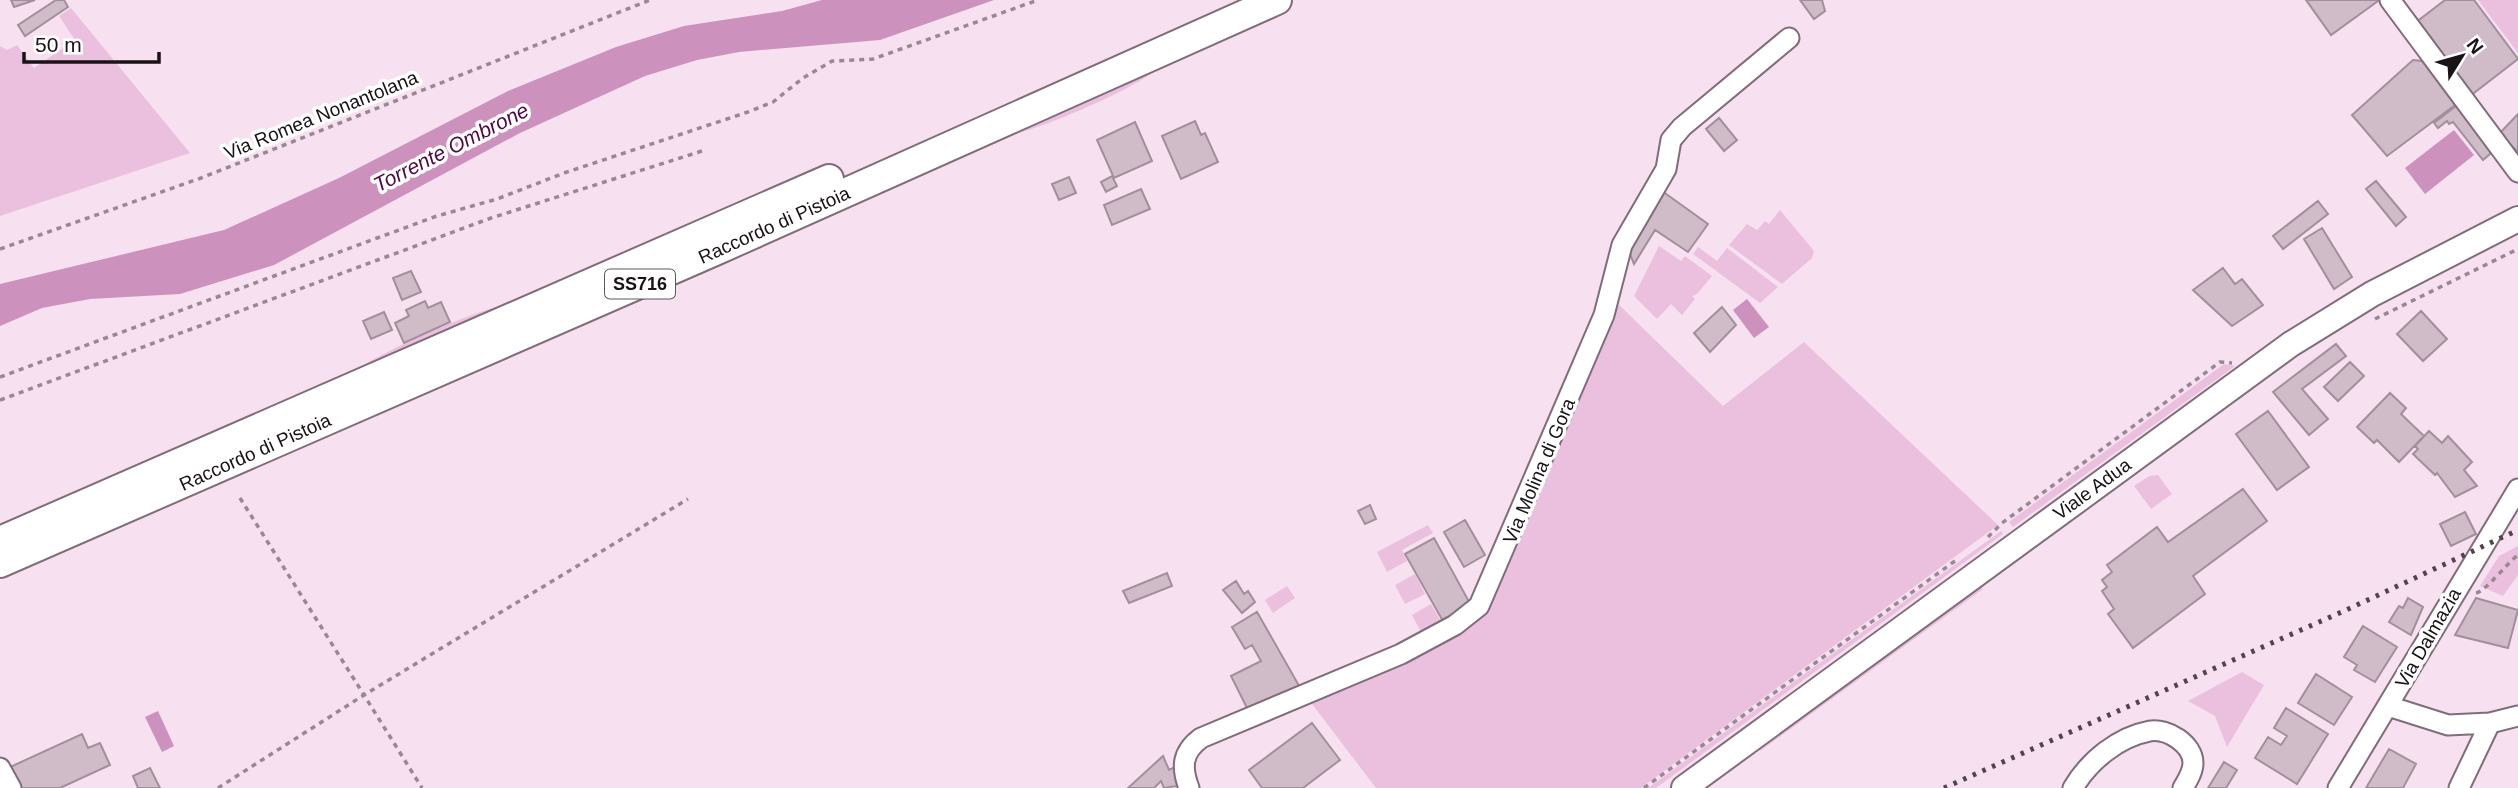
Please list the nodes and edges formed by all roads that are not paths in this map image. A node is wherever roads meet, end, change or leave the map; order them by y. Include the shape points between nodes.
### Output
1 (1236, 0) edge
2 (1277, 0) edge
3 (2390, 0) edge
4 (1789, 38) dead end
5 (2518, 172) edge
6 (2518, 219) edge
7 (2518, 489) edge
8 (0, 541) edge
9 (0, 563) edge
10 (2388, 706) junction
11 (2518, 716) edge
12 (2490, 723) junction
13 (0, 768) edge
14 (11, 788) edge
15 (1189, 788) edge
16 (1684, 788) edge
17 (2073, 788) edge
18 (2183, 788) edge
19 (2338, 788) edge
20 (2459, 788) edge

1 - 8 highway, Raccordo di Pistoia / SS716
2 - 9 highway, Raccordo di Pistoia / SS716
3 - 5 street
4 - 15 street, Via Molina di Gora via 1671,140 1666,169 1624,240 1604,315 1479,606 1402,654 1201,738 1184,761
6 - 16 main road, Viale Adua via 2372,294 2283,350
7 - 10 street, Via Dalmazia
10 - 12 street via 2448,725
10 - 19 street, Via Dalmazia
11 - 12 street
12 - 20 street
13 - 14 street
17 - 18 street via 2102,754 2157,731 2174,737 2191,755 2193,768

